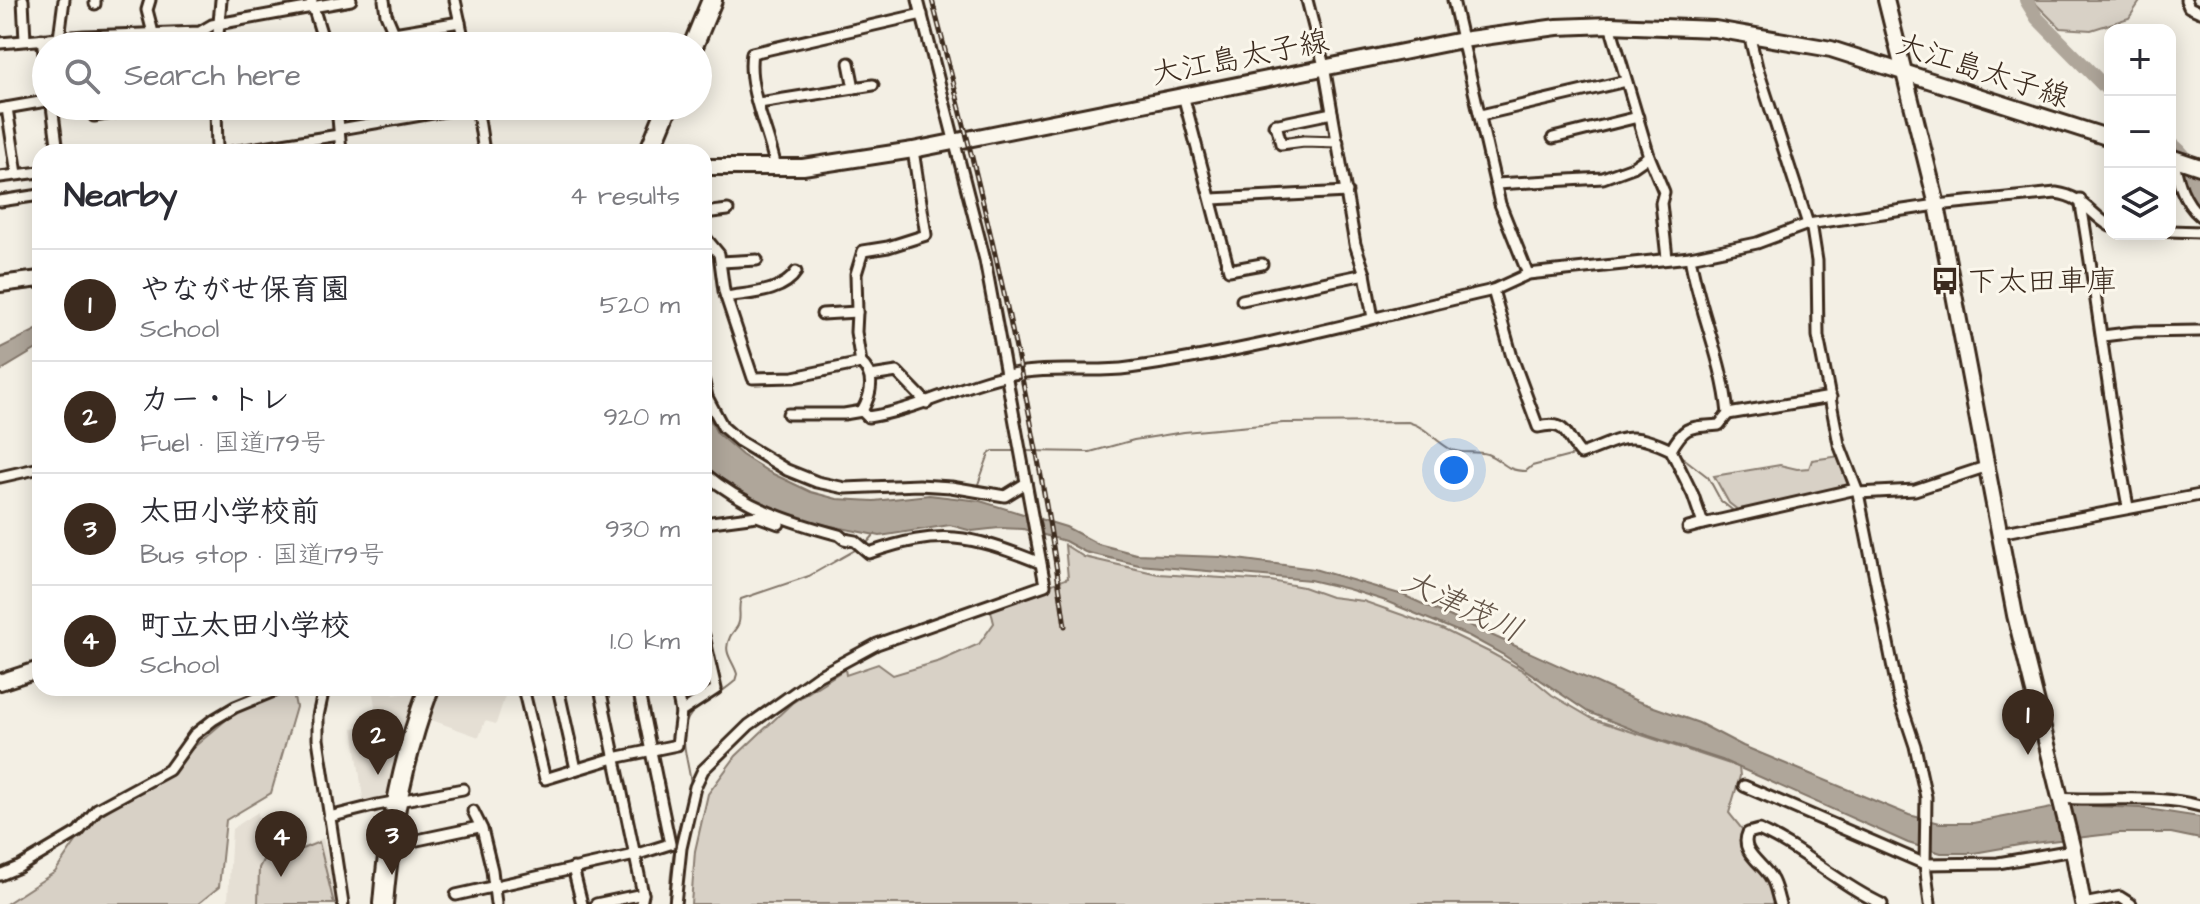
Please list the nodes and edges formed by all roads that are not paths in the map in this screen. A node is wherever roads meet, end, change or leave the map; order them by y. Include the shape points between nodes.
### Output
1 (23, 0) edge
2 (64, 0) edge
3 (150, 0) edge
4 (221, 0) edge
5 (351, 0) edge
6 (384, 0) edge
7 (455, 0) edge
8 (712, 0) edge
9 (918, 0) edge
10 (1307, 0) edge
11 (1453, 0) edge
12 (1886, 0) edge
13 (2186, 0) edge
14 (312, 4) edge
15 (2200, 12) edge
16 (922, 14) junction
17 (460, 22) junction
18 (1610, 25) junction
19 (218, 28) junction
20 (60, 32) edge
21 (153, 32) edge
22 (200, 32) edge
23 (218, 32) edge
24 (321, 32) edge
25 (394, 32) edge
26 (400, 32) edge
27 (462, 32) edge
28 (699, 32) edge
29 (1749, 34) junction
30 (25, 40) junction
31 (32, 40) edge
32 (1462, 40) junction
33 (0, 43) edge
34 (849, 63) dead end
35 (1324, 66) junction
36 (1905, 72) junction
37 (1626, 81) junction
38 (873, 85) dead end
39 (854, 88) junction
40 (1183, 95) junction
41 (32, 103) edge
42 (759, 103) junction
43 (3, 108) edge
44 (1332, 113) junction
45 (1481, 115) junction
46 (1638, 117) junction
47 (54, 120) edge
48 (216, 120) edge
49 (338, 120) edge
50 (402, 120) edge
51 (478, 120) edge
52 (662, 120) edge
53 (339, 132) junction
54 (2104, 136) edge
55 (1553, 138) dead end
56 (956, 141) junction
57 (1338, 142) junction
58 (57, 144) edge
59 (217, 144) edge
60 (275, 144) edge
61 (340, 144) edge
62 (482, 144) edge
63 (652, 144) edge
64 (913, 150) junction
65 (1649, 156) junction
66 (2176, 160) edge
67 (712, 167) edge
68 (2199, 167) edge
69 (776, 168) junction
70 (2174, 168) edge
71 (32, 173) edge
72 (17, 174) junction
73 (0, 177) edge
74 (1496, 184) junction
75 (1347, 192) junction
76 (32, 196) edge
77 (1212, 199) junction
78 (2080, 199) junction
79 (0, 201) edge
80 (1937, 205) junction
81 (728, 210) dead end
82 (712, 212) edge
83 (2200, 216) edge
84 (2104, 221) edge
85 (1808, 224) junction
86 (2176, 231) edge
87 (2200, 232) edge
88 (712, 244) edge
89 (1690, 257) junction
90 (1667, 258) junction
91 (757, 260) dead end
92 (721, 262) junction
93 (1262, 264) dead end
94 (796, 272) dead end
95 (1365, 274) junction
96 (1528, 274) junction
97 (32, 280) edge
98 (0, 284) edge
99 (1493, 290) junction
100 (726, 297) junction
101 (1242, 300) dead end
102 (857, 312) junction
103 (822, 314) dead end
104 (1373, 318) junction
105 (2200, 331) edge
106 (2103, 336) junction
107 (861, 363) junction
108 (1007, 375) junction
109 (871, 376) junction
110 (1831, 397) junction
111 (927, 403) junction
112 (712, 406) edge
113 (862, 411) junction
114 (788, 414) dead end
115 (1728, 414) junction
116 (1673, 447) junction
117 (1988, 466) junction
118 (32, 470) edge
119 (0, 477) edge
120 (712, 478) edge
121 (1026, 483) junction
122 (1857, 491) junction
123 (2200, 495) edge
124 (2128, 507) junction
125 (712, 522) edge
126 (1703, 524) junction
127 (1688, 528) dead end
128 (1999, 533) junction
129 (849, 540) junction
130 (1038, 562) junction
131 (712, 671) edge
132 (32, 672) edge
133 (0, 682) edge
134 (712, 692) edge
135 (262, 696) edge
136 (322, 696) edge
137 (426, 696) edge
138 (525, 696) edge
139 (560, 696) edge
140 (602, 696) edge
141 (640, 696) edge
142 (678, 696) edge
143 (705, 696) edge
144 (681, 712) junction
145 (650, 750) junction
146 (614, 758) junction
147 (576, 769) junction
148 (1744, 786) dead end
149 (463, 789) dead end
150 (2058, 798) junction
151 (396, 801) junction
152 (2200, 806) edge
153 (473, 811) dead end
154 (329, 817) junction
155 (479, 827) junction
156 (389, 843) junction
157 (670, 844) junction
158 (681, 848) junction
159 (2073, 850) junction
160 (635, 855) junction
161 (1925, 864) junction
162 (573, 868) junction
163 (0, 875) edge
164 (495, 887) junction
165 (456, 895) dead end
166 (642, 899) edge
167 (343, 904) edge
168 (383, 904) edge
169 (496, 904) edge
170 (582, 904) edge
171 (596, 904) edge
172 (675, 904) edge
173 (1780, 904) edge
174 (1882, 904) edge
175 (1930, 904) edge
176 (2083, 904) edge
177 (2131, 904) edge

1 - 30 street
2 - 20 street
3 - 21 street
4 - 19 street
5 - 14 street
6 - 25 street
7 - 17 street
8 - 28 highway
9 - 16 street
10 - 35 street
11 - 32 street
12 - 36 main road
13 - 15 street
14 - 19 street
14 - 24 street
16 - 42 street via 752,53 751,78
16 - 56 street
17 - 26 street
17 - 27 street
18 - 29 main road, 大江島太子線
18 - 32 main road, 大江島太子線
18 - 37 street
19 - 22 street
19 - 23 street
29 - 36 main road, 大江島太子線 via 1831,49
29 - 85 street
30 - 31 street
30 - 33 street
32 - 35 main road, 大江島太子線
32 - 45 street
34 - 39 street
35 - 40 main road, 大江島太子線
35 - 44 street
36 - 54 main road, 大江島太子線
36 - 80 main road
37 - 45 street
37 - 46 street
38 - 39 street
39 - 42 street
40 - 56 main road, 大江島太子線
40 - 77 street
41 - 43 street
42 - 69 street
43 - 72 street
44 - 57 street
44 - 57 street via 1273,125 1281,144
45 - 74 street
46 - 55 street
46 - 65 street
47 - 58 street
48 - 59 street
49 - 53 street
50 - 53 street
51 - 62 street
52 - 63 highway
53 - 60 street
53 - 61 street
56 - 64 main road, 大江島太子線
56 - 108 street
57 - 75 street
64 - 69 main road, 大江島太子線
64 - 102 street via 926,235 863,251 856,274
65 - 74 street via 1603,178
65 - 90 street via 1664,192
66 - 68 main road
67 - 69 main road, 大江島太子線
70 - 83 street via 2182,192
71 - 72 street
72 - 73 street
74 - 96 street
75 - 77 street
75 - 95 street
76 - 79 street
77 - 93 street via 1229,270
78 - 80 street via 2056,193
78 - 84 street
78 - 106 street
80 - 85 street
80 - 117 main road
81 - 82 street
85 - 89 street via 1757,243
85 - 110 street via 1817,261 1818,336
86 - 87 street
88 - 92 street
89 - 90 street
89 - 115 street via 1725,380
90 - 96 street
91 - 92 street
92 - 100 street
94 - 100 street via 777,289
95 - 101 street
95 - 104 street
96 - 99 street
97 - 98 main road
99 - 104 street
99 - 116 street via 1538,427 1559,425 1578,452 1632,436
100 - 107 street via 753,378 794,377
102 - 103 street
102 - 107 street
104 - 108 street via 1172,362
105 - 106 street
106 - 124 street
107 - 109 street
108 - 111 street
108 - 121 street
109 - 111 street via 897,372
109 - 113 street
110 - 115 street
110 - 122 street via 1839,444
111 - 113 street via 868,417
112 - 121 street via 723,427 739,441 817,482 845,488 940,486 1005,496
113 - 114 street
115 - 116 street via 1719,425 1682,431
116 - 126 street
117 - 122 street via 1915,490
117 - 128 main road
118 - 119 street
120 - 129 street via 764,511
121 - 130 street
122 - 126 street
122 - 161 street via 1899,698 1926,797
123 - 124 street
124 - 128 street
125 - 129 street via 757,516 825,538
126 - 127 street
128 - 150 main road
129 - 130 street via 869,553 939,535 979,541
130 - 158 street via 1045,585 877,644 749,725 703,770
131 - 134 street
132 - 133 main road
135 - 163 street via 194,735 169,770 97,809 78,832
136 - 154 street via 318,739
137 - 151 highway
138 - 147 street via 545,779
139 - 147 street
140 - 146 street
141 - 145 street
142 - 144 street
143 - 144 street
144 - 145 street via 677,745
145 - 146 street
145 - 157 street
146 - 147 street
146 - 160 street
148 - 161 street
149 - 151 street
150 - 152 street via 2132,798
150 - 159 main road
151 - 154 street
151 - 156 highway
153 - 155 street
154 - 167 street
155 - 156 street
155 - 164 street
156 - 168 highway
157 - 158 street
157 - 160 street
158 - 172 street
159 - 161 street via 1998,863
159 - 176 main road
160 - 162 street
160 - 166 street
161 - 175 street
162 - 164 street
162 - 170 street
164 - 165 street
164 - 169 street
166 - 171 street
173 - 174 street via 1771,878 1746,848 1748,833 1759,830 1778,838
176 - 177 street via 2120,897

